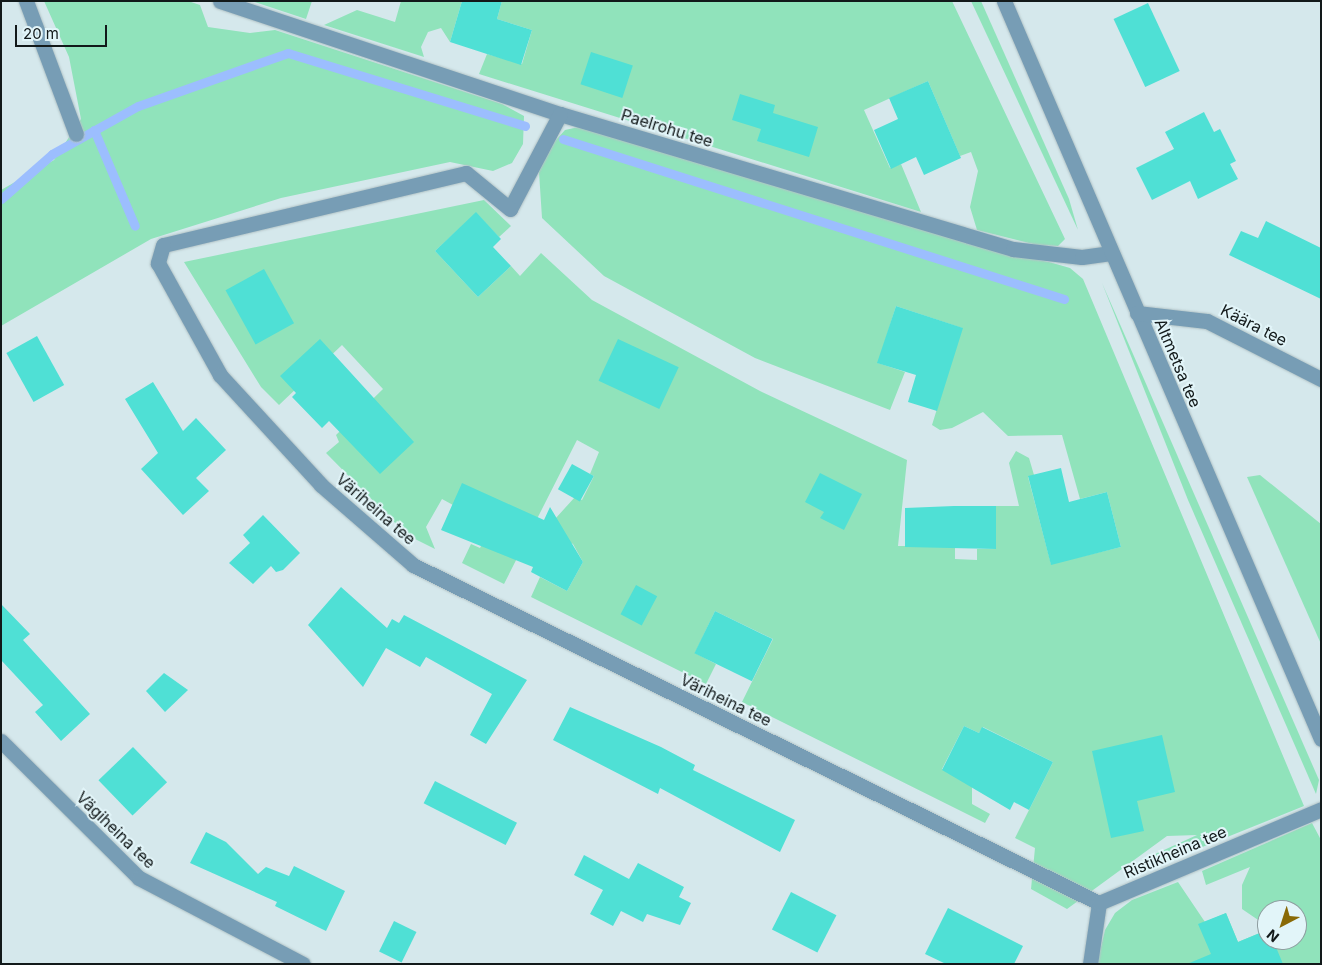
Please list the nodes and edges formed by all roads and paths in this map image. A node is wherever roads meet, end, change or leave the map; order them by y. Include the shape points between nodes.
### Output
1 (26, 1) edge
2 (220, 1) edge
3 (1004, 1) edge
4 (560, 114) junction
5 (76, 134) dead end
6 (1110, 253) junction
7 (1138, 313) junction
8 (1321, 379) edge
9 (1321, 739) edge
10 (1, 741) edge
11 (1321, 809) edge
12 (1098, 903) junction
13 (303, 964) edge
14 (1090, 964) edge

1 - 5 street
2 - 4 street, Paelrohu tee
3 - 6 street, Altmetsa tee
4 - 6 street, Paelrohu tee via 1013,249 1082,257
4 - 12 street, Väriheina tee via 510,209 466,173 163,245 158,263 220,375 321,485 414,565
6 - 7 street, Altmetsa tee
7 - 8 street, Käära tee via 1206,321
7 - 9 street, Altmetsa tee
10 - 13 street, Vägiheina tee via 139,878
11 - 12 street, Ristikheina tee
12 - 14 street

